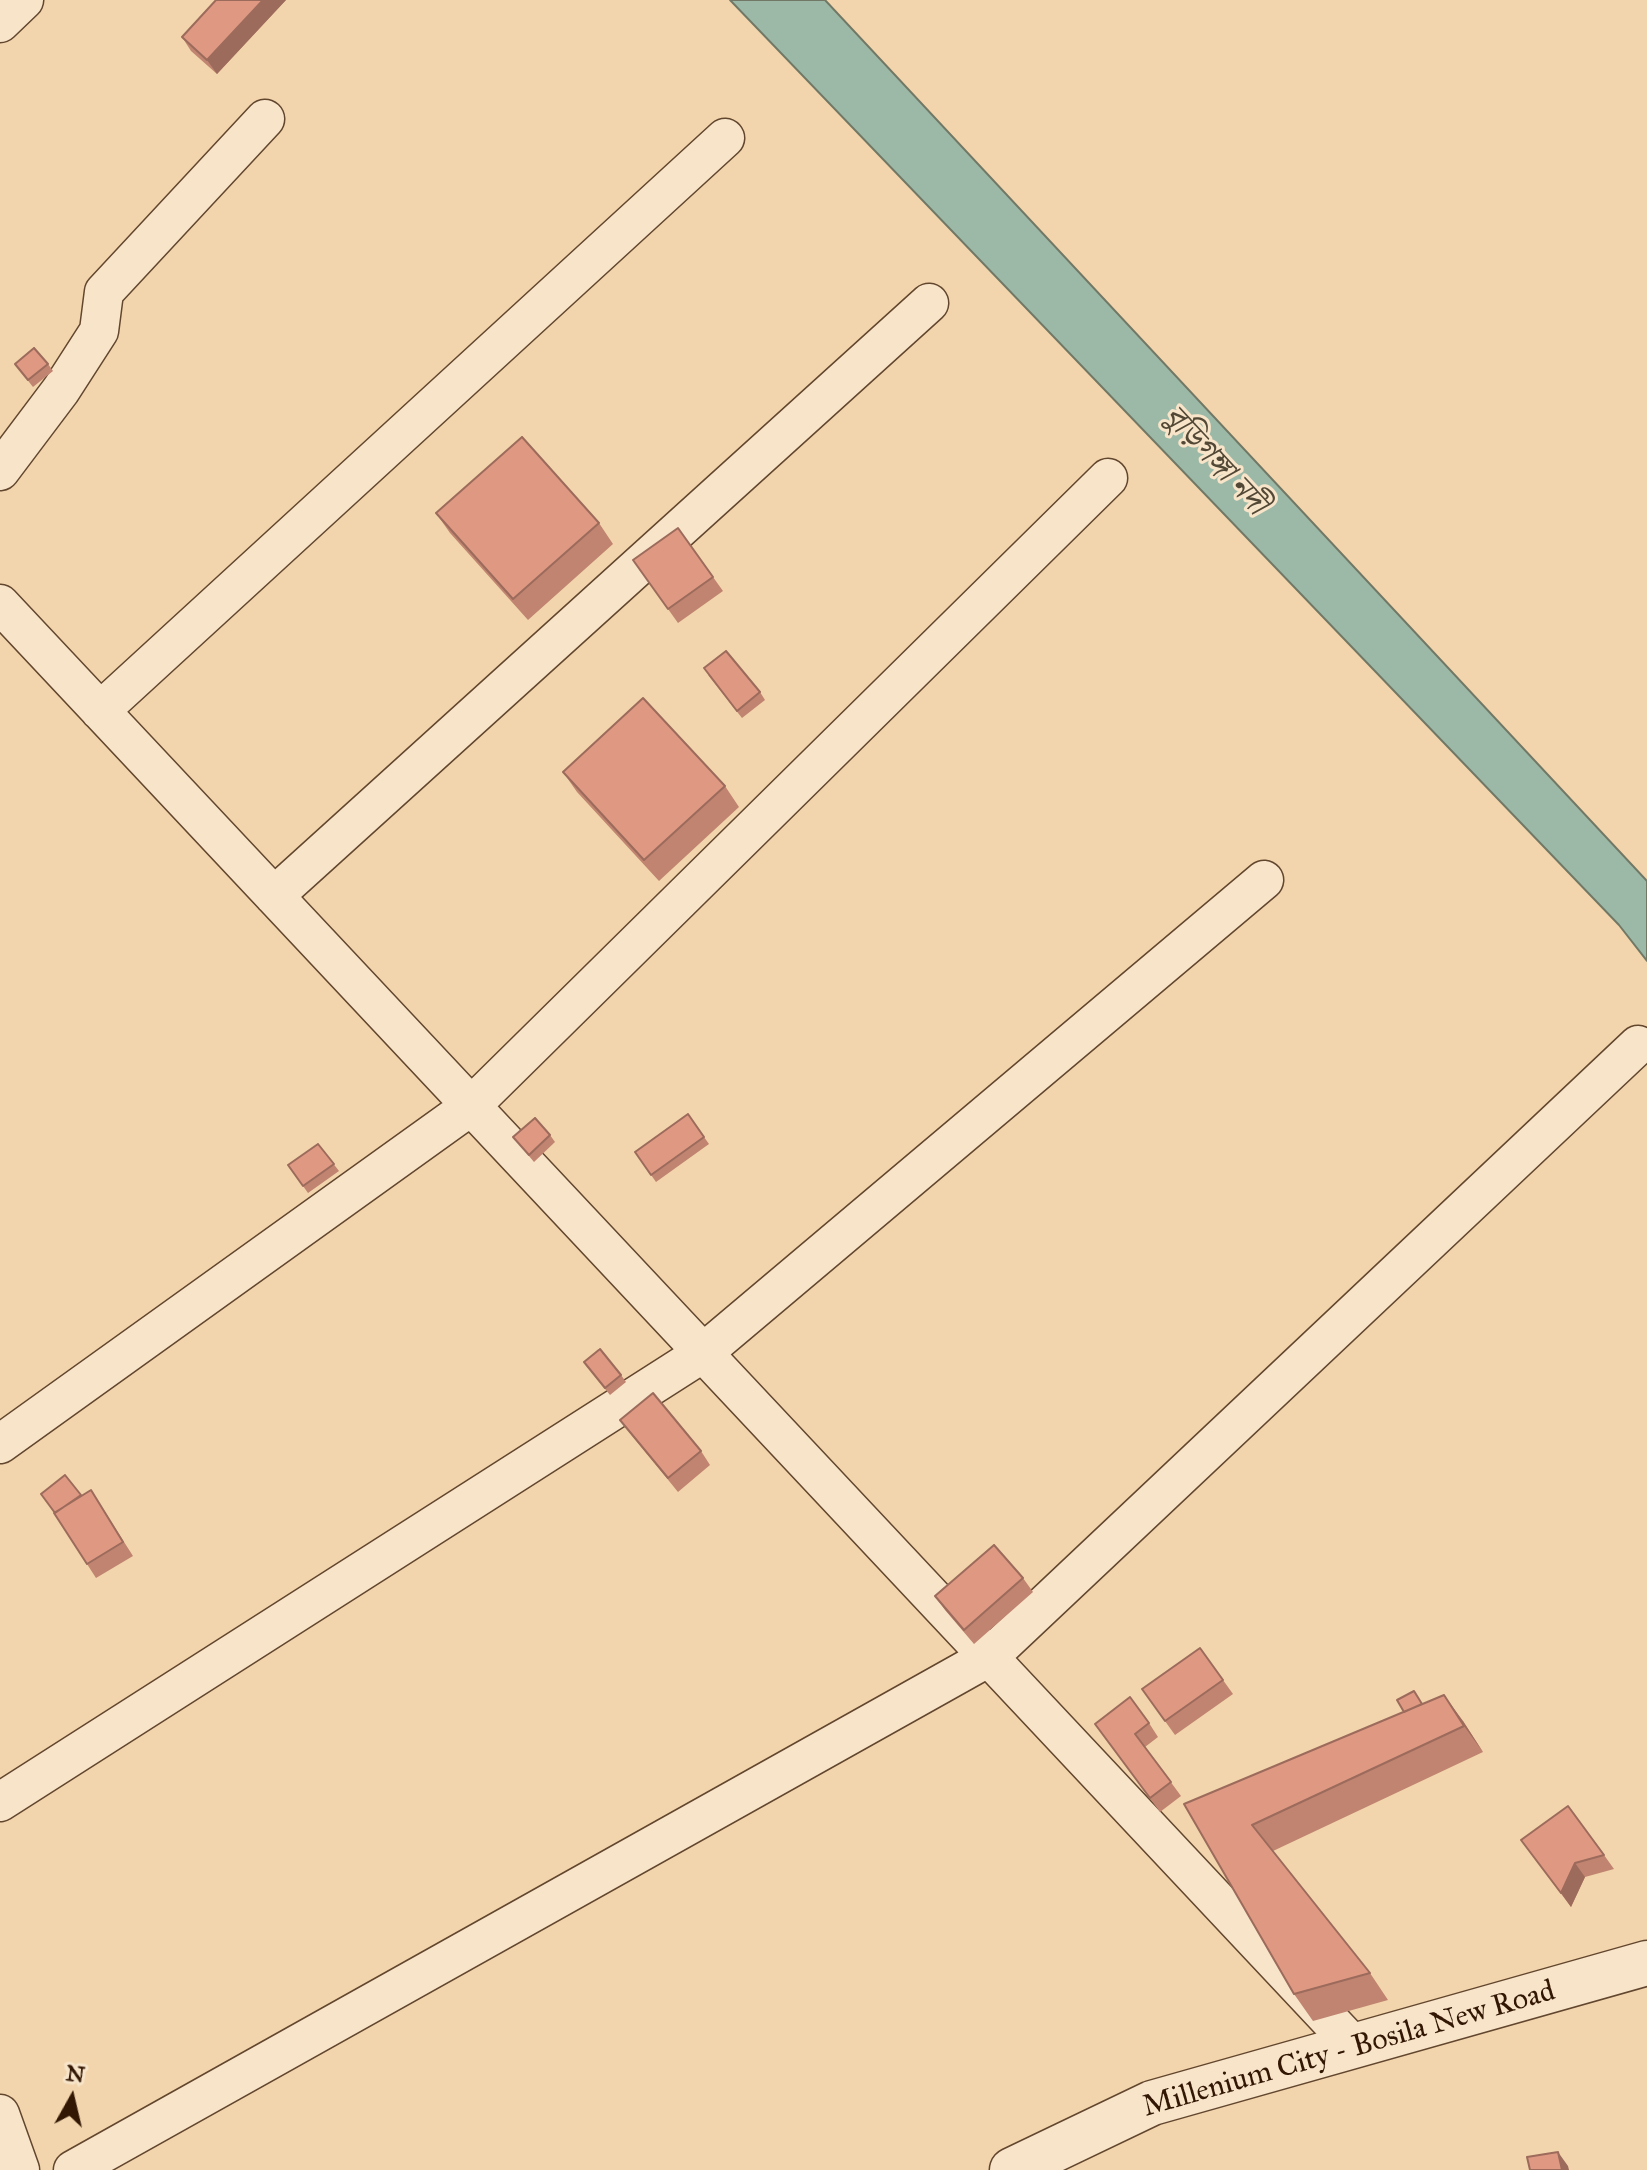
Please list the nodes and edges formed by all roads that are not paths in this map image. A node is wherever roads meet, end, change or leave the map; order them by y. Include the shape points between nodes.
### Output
1 (24, 0) edge
2 (0, 23) edge
3 (265, 119) dead end
4 (725, 138) dead end
5 (929, 303) dead end
6 (0, 471) edge
7 (1108, 478) dead end
8 (0, 604) edge
9 (100, 711) junction
10 (1264, 880) dead end
11 (274, 896) junction
12 (1638, 1045) dead end
13 (471, 1106) junction
14 (703, 1353) junction
15 (0, 1444) edge
16 (989, 1657) junction
17 (0, 1802) edge
18 (1647, 1963) edge
19 (1354, 2046) junction
20 (0, 2114) edge
21 (20, 2170) edge
22 (73, 2170) edge
23 (1012, 2170) edge

1 - 2 street
3 - 6 street via 104,292 99,331
4 - 9 street
5 - 11 street
7 - 13 street
8 - 9 street
9 - 11 street
10 - 14 street
11 - 13 street
12 - 16 street
13 - 14 street
13 - 15 street
14 - 16 street
14 - 17 street
16 - 19 street
16 - 22 street
18 - 19 street, Millenium City - Bosila New Road
19 - 23 street, Millenium City - Bosila New Road via 1152,2103
20 - 21 street

